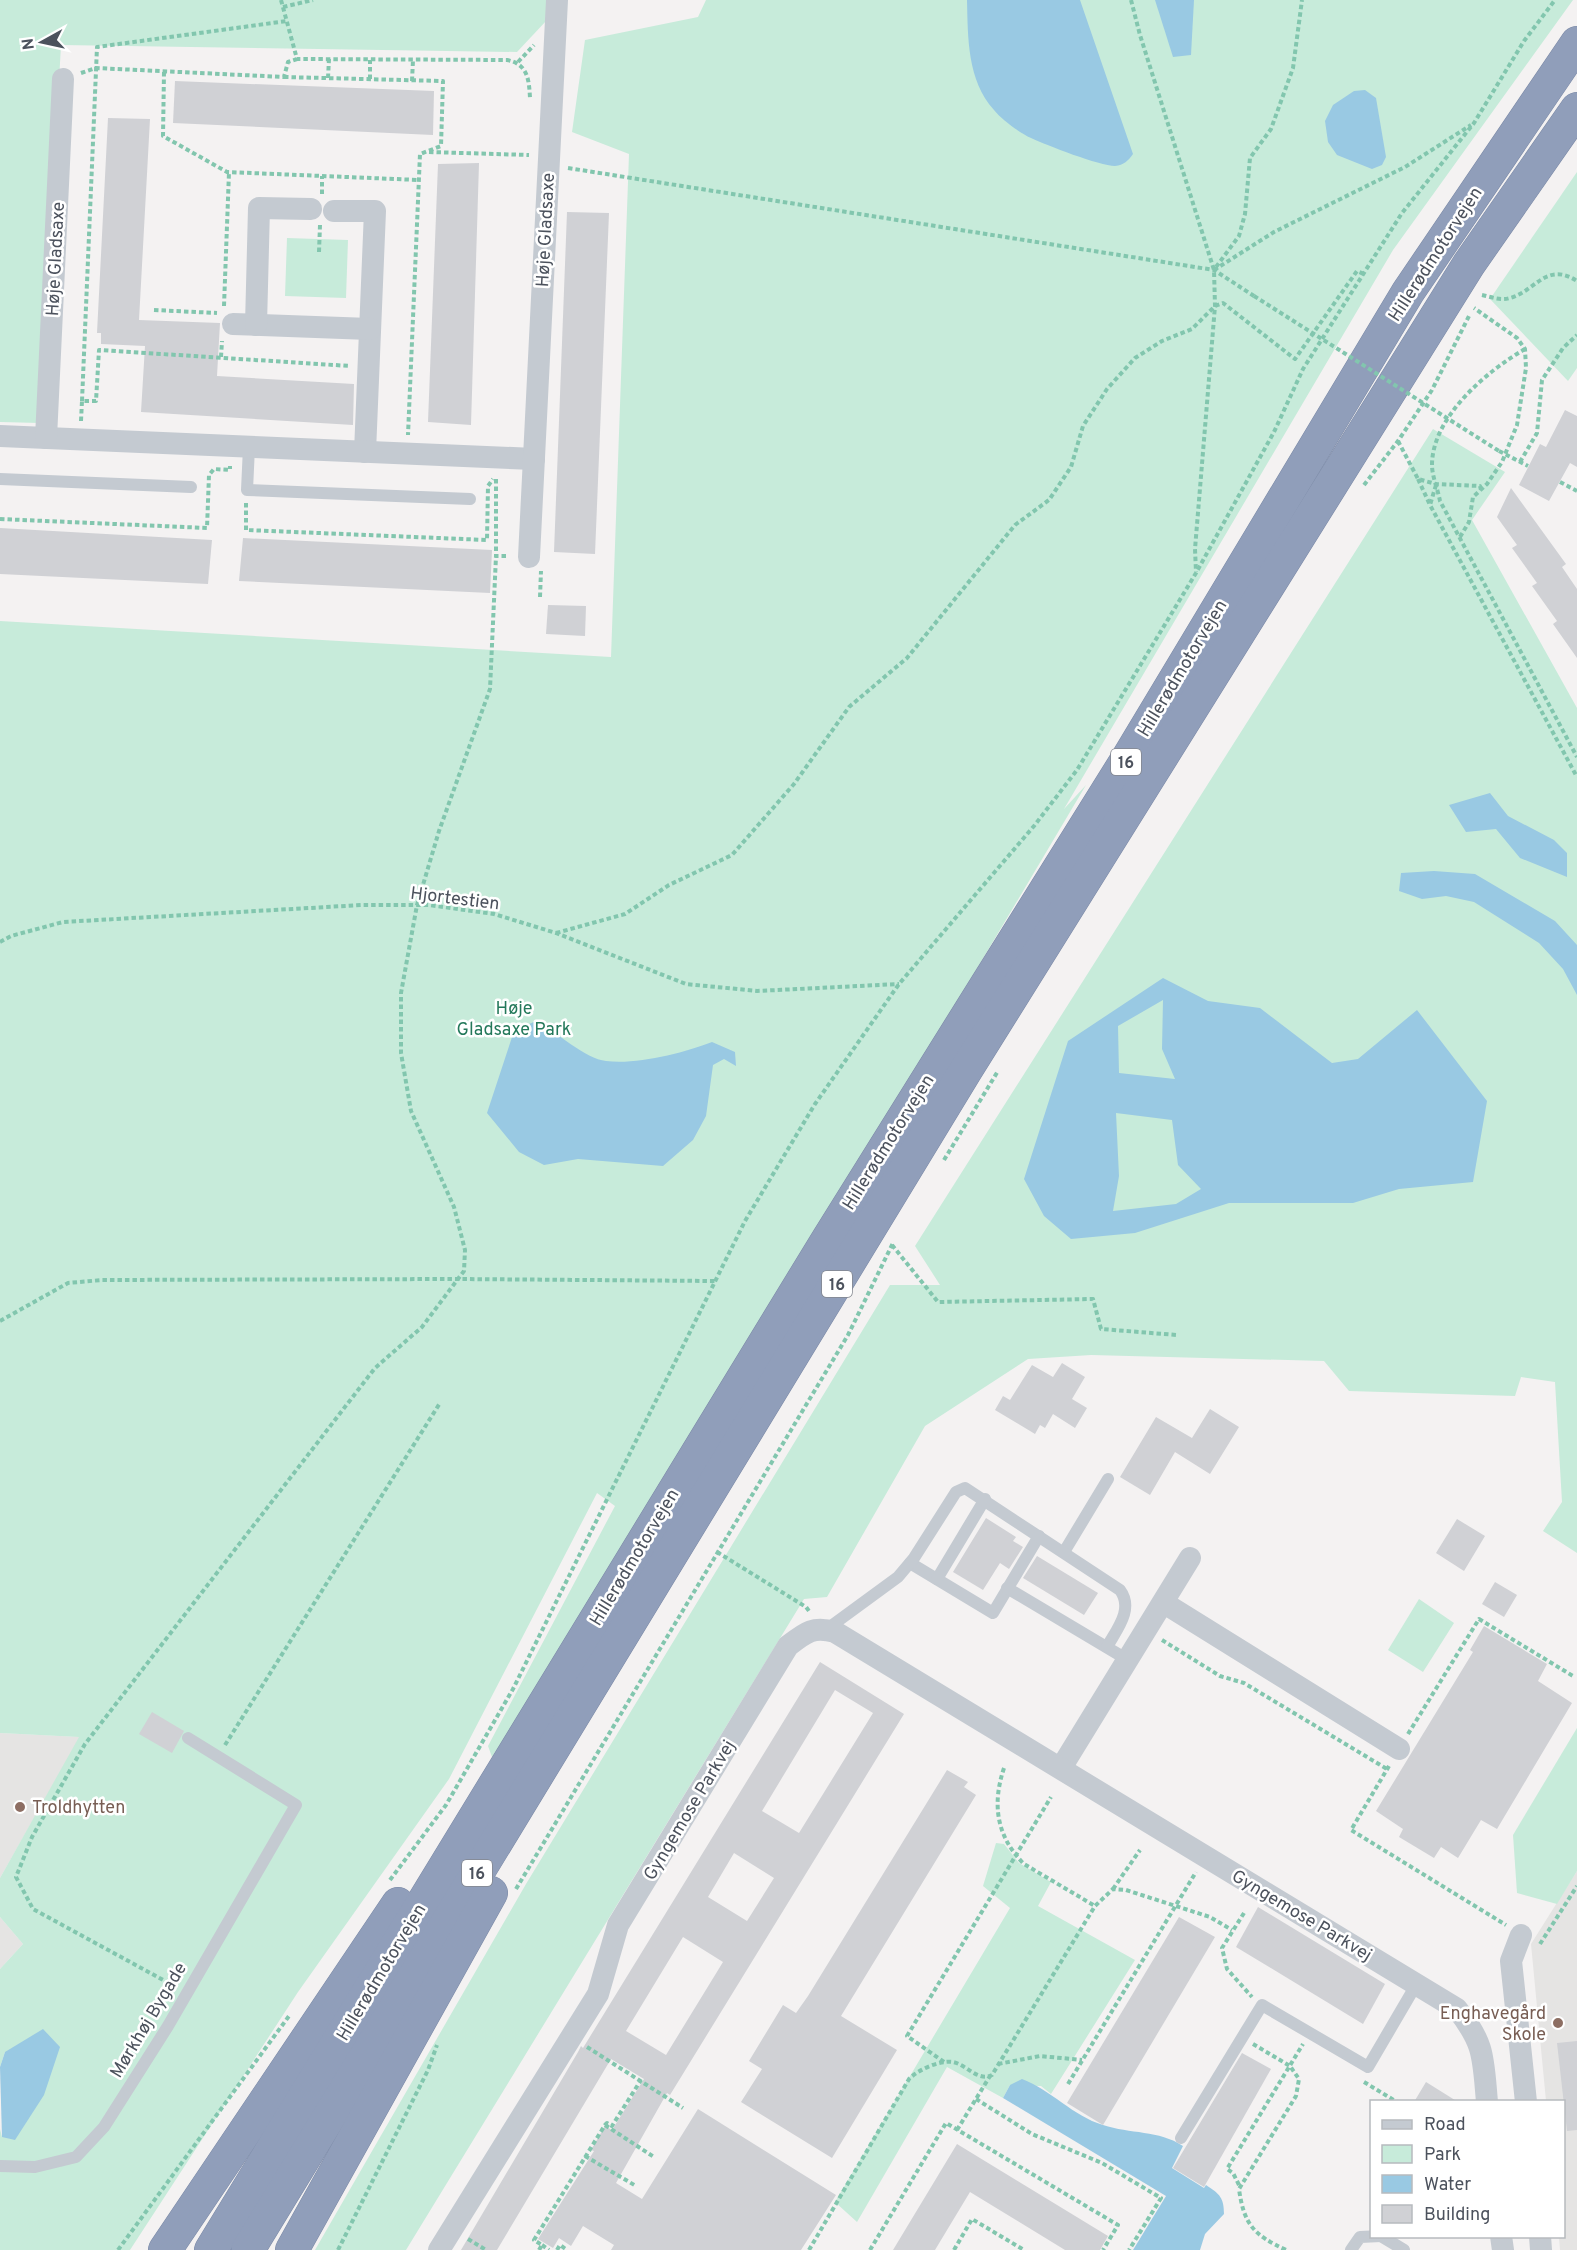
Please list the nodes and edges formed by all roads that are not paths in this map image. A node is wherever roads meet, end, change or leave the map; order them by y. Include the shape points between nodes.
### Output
1 (557, 0) edge
2 (1577, 43) edge
3 (63, 79) road end
4 (1577, 109) edge
5 (310, 209) dead end
6 (334, 210) dead end
7 (370, 329) junction
8 (0, 436) edge
9 (46, 438) junction
10 (249, 447) junction
11 (365, 452) junction
12 (534, 459) junction
13 (0, 479) edge
14 (191, 486) dead end
15 (470, 499) dead end
16 (529, 557) road end
17 (1108, 1479) dead end
18 (707, 1496) junction
19 (985, 1499) junction
20 (1039, 1536) junction
21 (1064, 1552) junction
22 (1190, 1558) dead end
23 (910, 1563) junction
24 (937, 1579) junction
25 (1007, 1588) junction
26 (1164, 1603) junction
27 (823, 1629) junction
28 (1107, 1647) junction
29 (1128, 1660) junction
30 (554, 1689) junction
31 (189, 1738) dead end
32 (1400, 1749) road end
33 (1061, 1768) junction
34 (1521, 1935) road end
35 (1416, 1985) junction
36 (1488, 2100) edge
37 (1526, 2100) edge
38 (1181, 2138) dead end
39 (0, 2166) edge
40 (1370, 2237) edge
41 (1384, 2238) edge
42 (165, 2250) edge
43 (211, 2250) edge
44 (248, 2250) edge
45 (292, 2250) edge
46 (439, 2250) edge
47 (1351, 2250) edge
48 (1404, 2250) edge

1 - 12 street, Høje Gladsaxe via 540,157
2 - 30 highway, Hillerødmotorvejen / 16 via 1408,292 1128,758 834,1229
3 - 9 street, Høje Gladsaxe
4 - 18 highway, Hillerødmotorvejen / 16 via 1444,304 966,1070
5 - 7 street via 260,208 237,320
6 - 7 street via 375,211
7 - 11 street
8 - 9 street
9 - 10 street
10 - 11 street
10 - 15 lane via 247,490
11 - 12 street
12 - 16 street, Høje Gladsaxe
13 - 14 lane
17 - 21 lane
18 - 44 highway, Hillerødmotorvejen / 16
18 - 45 highway
19 - 20 lane
19 - 23 lane via 969,1489 958,1490
19 - 24 lane
20 - 21 lane
20 - 25 lane
21 - 28 lane via 1120,1590 1126,1600 1127,1609
22 - 26 street
23 - 24 lane
23 - 27 lane via 890,1583
24 - 25 lane via 993,1613
25 - 28 lane
26 - 29 street
26 - 32 street
27 - 33 street, Gyngemose Parkvej via 836,1632
27 - 46 street, Gyngemose Parkvej via 804,1634 789,1646 618,1925 598,1994
28 - 29 lane
29 - 33 street
30 - 42 highway via 377,1935
30 - 43 highway, Hillerødmotorvejen / 16
31 - 39 lane, Mørkhøj Bygade via 296,1804 104,2127 76,2157 35,2167
33 - 35 street, Gyngemose Parkvej
34 - 37 street via 1511,1960
35 - 36 street, Gyngemose Parkvej via 1457,2009 1474,2031 1483,2054
35 - 38 lane via 1368,2067 1262,2005
40 - 47 lane via 1360,2237
41 - 48 lane

